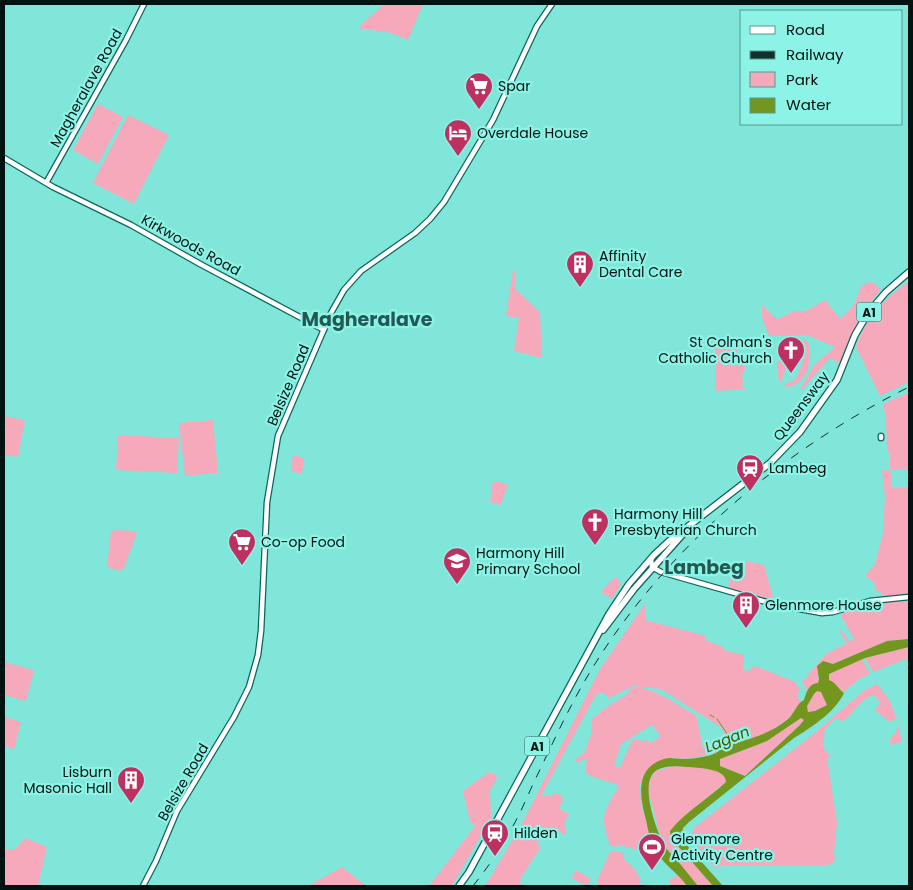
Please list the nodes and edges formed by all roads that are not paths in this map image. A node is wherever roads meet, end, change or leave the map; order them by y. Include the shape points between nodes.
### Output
1 (144, 4) edge
2 (552, 4) edge
3 (4, 158) edge
4 (46, 183) junction
5 (907, 274) edge
6 (324, 330) junction
7 (690, 527) junction
8 (651, 559) junction
9 (652, 567) junction
10 (643, 568) junction
11 (909, 597) edge
12 (589, 650) junction
13 (144, 886) edge
14 (459, 886) edge

1 - 4 street, Magheralave Road
2 - 6 street, Belsize Road via 537,26 493,120 444,202 415,233 354,278 338,299
3 - 4 street, Kirkwoods Road
4 - 6 street, Kirkwoods Road via 131,225
5 - 7 highway, Queensway / A1 via 868,313 855,335 837,380 800,432 770,463
6 - 13 street, Belsize Road via 277,440 267,509 260,641 253,676 234,717 177,811
7 - 8 highway, Queensway / A1
7 - 9 highway, Queensway / A1
8 - 9 street
8 - 10 highway, Queensway / A1
9 - 10 street
9 - 11 street via 770,604 822,613 870,601
9 - 12 highway, Queensway / A1
10 - 12 highway, Queensway / A1 via 604,621
12 - 14 highway, Queensway / A1

